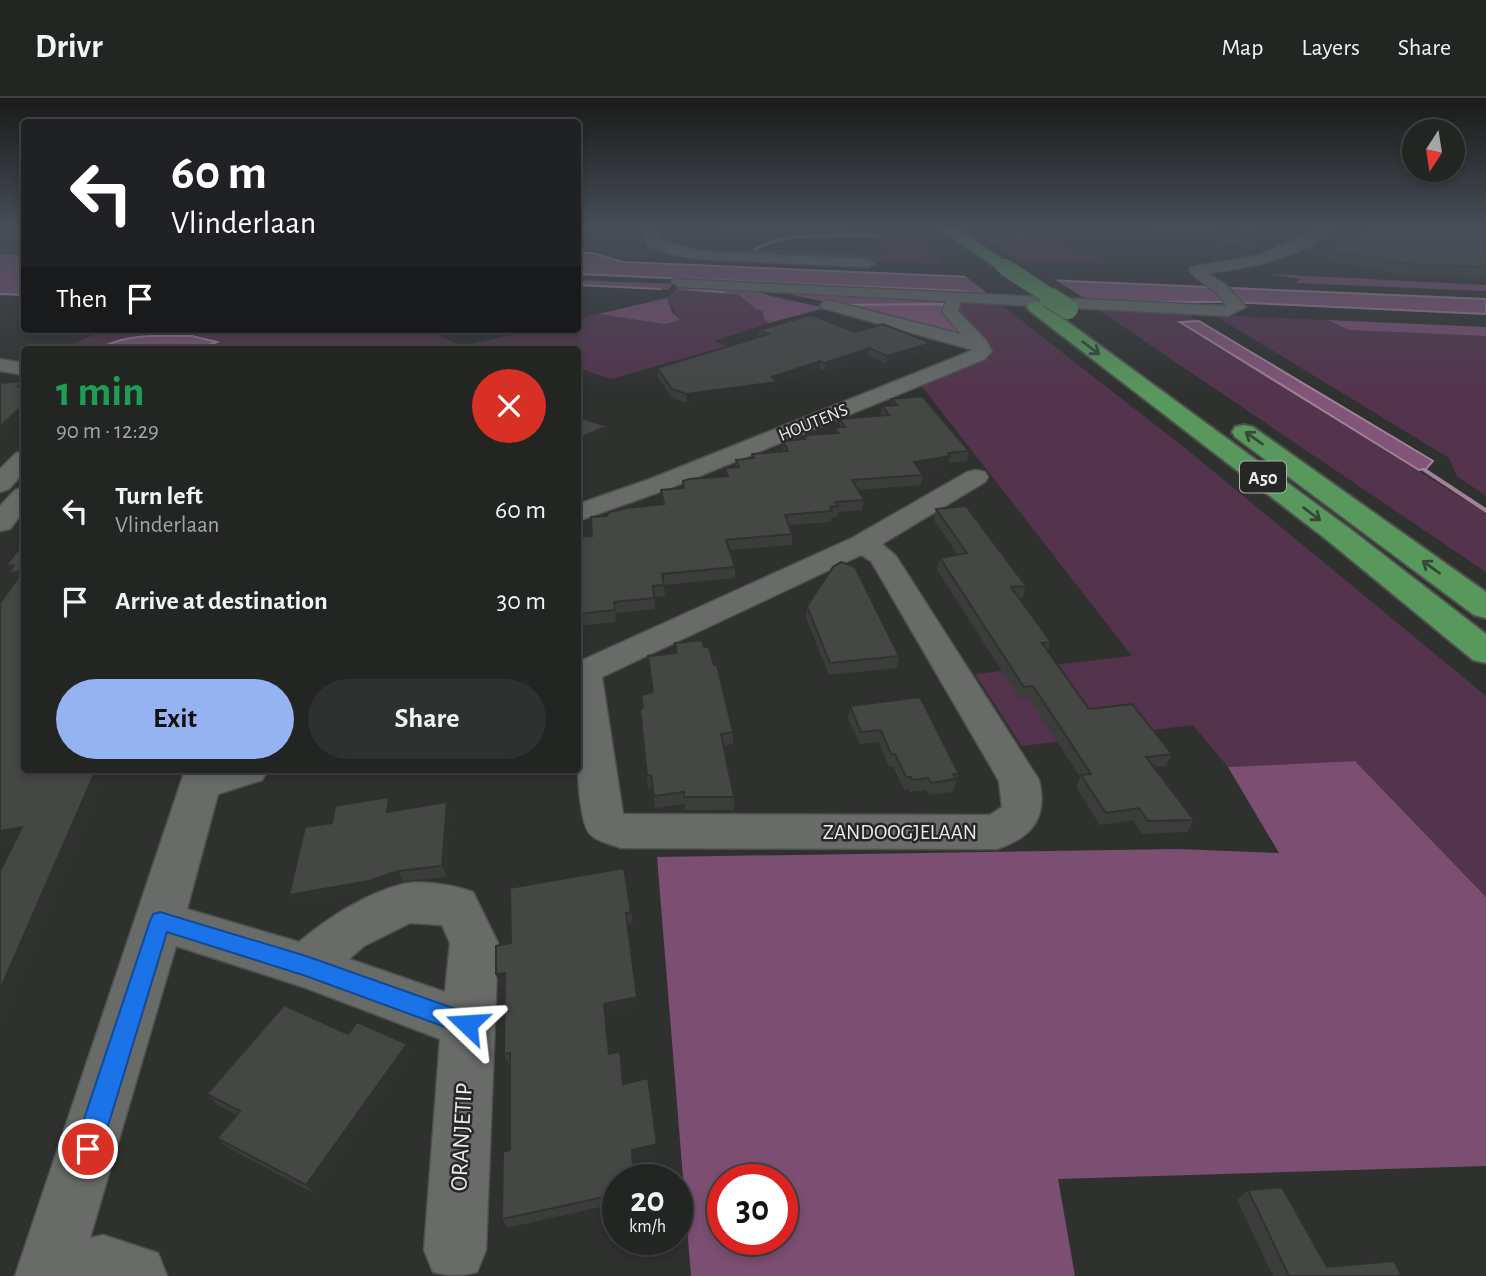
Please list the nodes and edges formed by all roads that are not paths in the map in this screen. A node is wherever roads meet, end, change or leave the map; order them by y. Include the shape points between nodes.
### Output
1 (744, 285) edge
2 (1006, 285) edge
3 (1032, 285) edge
4 (1217, 285) edge
5 (766, 286) junction
6 (956, 297) junction
7 (980, 344) junction
8 (0, 365) edge
9 (21, 368) edge
10 (1171, 380) dead end
11 (1228, 420) dead end
12 (21, 461) edge
13 (976, 477) dead end
14 (0, 484) edge
15 (21, 498) edge
16 (581, 512) edge
17 (0, 523) edge
18 (862, 544) junction
19 (1486, 608) edge
20 (1486, 652) edge
21 (581, 674) edge
22 (229, 773) edge
23 (203, 777) edge
24 (160, 921) junction
25 (306, 966) junction
26 (467, 1024) junction
27 (455, 1250) dead end
28 (47, 1276) edge
29 (56, 1276) edge
30 (135, 1276) edge

1 - 5 street
2 -> 20 highway, A50 via 1338,534
3 - 10 highway, A50, bridge
4 - 6 street via 1231,307
5 - 6 street
5 - 7 street via 779,294
6 - 7 street via 950,312
7 - 16 street, HOUTENS via 983,351 978,355
8 - 9 street
19 -> 11 highway, A50
12 - 14 street
13 - 18 street, ZANDOOGJELAAN
15 - 17 street
18 - 21 street, ZANDOOGJELAAN
18 - 21 street, ZANDOOGJELAAN via 882,556 1019,780 1024,803 1017,820 997,832 621,831 604,823
22 - 23 street
23 - 24 street
24 - 25 street
24 - 28 street
25 - 26 street
25 - 26 street, ORANJETIP via 347,931 406,902 457,906 474,943
26 - 27 street, ORANJETIP
29 - 30 street via 103,1267

